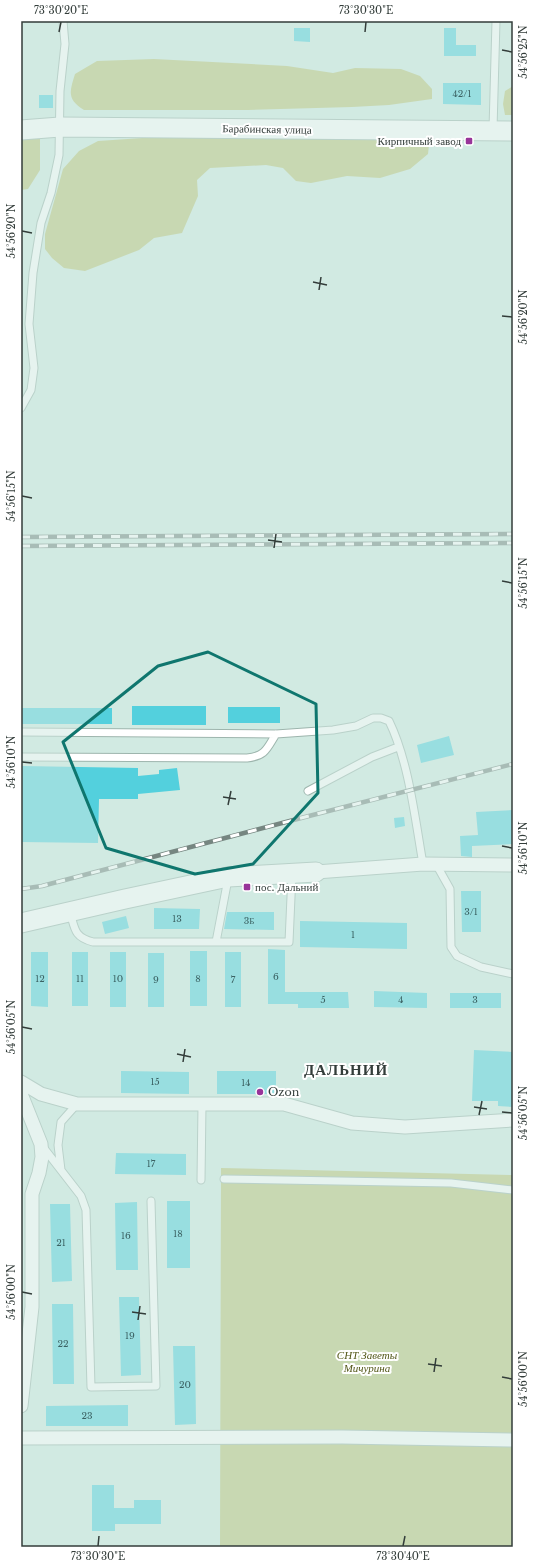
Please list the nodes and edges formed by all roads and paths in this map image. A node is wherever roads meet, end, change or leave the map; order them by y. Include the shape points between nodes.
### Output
1 (63, 21) edge
2 (496, 21) edge
3 (60, 127) junction
4 (21, 130) edge
5 (493, 131) junction
6 (513, 132) edge
7 (21, 408) edge
8 (21, 732) edge
9 (276, 734) junction
10 (398, 747) junction
11 (21, 757) edge
12 (308, 791) dead end
13 (423, 864) junction
14 (436, 864) junction
15 (513, 865) edge
16 (316, 872) joint
17 (292, 874) junction
18 (228, 878) junction
19 (70, 912) junction
20 (21, 923) edge
21 (216, 942) junction
22 (513, 974) edge
23 (21, 1082) edge
24 (21, 1094) edge
25 (77, 1104) junction
26 (202, 1105) junction
27 (513, 1120) edge
28 (41, 1144) junction
29 (60, 1170) junction
30 (224, 1179) dead end
31 (201, 1180) dead end
32 (513, 1190) edge
33 (151, 1201) dead end
34 (21, 1406) edge
35 (21, 1438) edge
36 (513, 1440) edge

1 - 3 lane via 65,44 60,91
2 - 5 lane
3 - 4 street, Барабинская улица
3 - 5 street, Барабинская улица
3 - 7 lane via 59,155 41,223 33,273 30,324 34,368 31,390
5 - 6 street, Барабинская улица
8 - 9 lane
9 - 10 lane via 333,730 381,718 389,721
9 - 11 lane via 264,753 247,758
10 - 12 lane via 372,757
10 - 13 lane via 411,791
13 - 14 street
13 - 16 street
14 - 15 street
14 - 22 lane via 450,889 451,946 457,956 481,967
16 - 17 street
17 - 18 street
17 - 21 lane via 289,942
18 - 19 street
18 - 21 lane
19 - 20 street
19 - 21 lane via 81,939 93,942
23 - 25 street via 41,1094
24 - 28 street
25 - 26 street
25 - 29 lane via 61,1122 58,1145
26 - 27 street via 284,1104 352,1123 405,1127
26 - 31 lane
28 - 29 lane
28 - 34 street via 41,1162 32,1194 32,1307
29 - 33 lane via 81,1196 86,1210 91,1387 156,1386
30 - 32 lane via 450,1183
35 - 36 street via 342,1437

